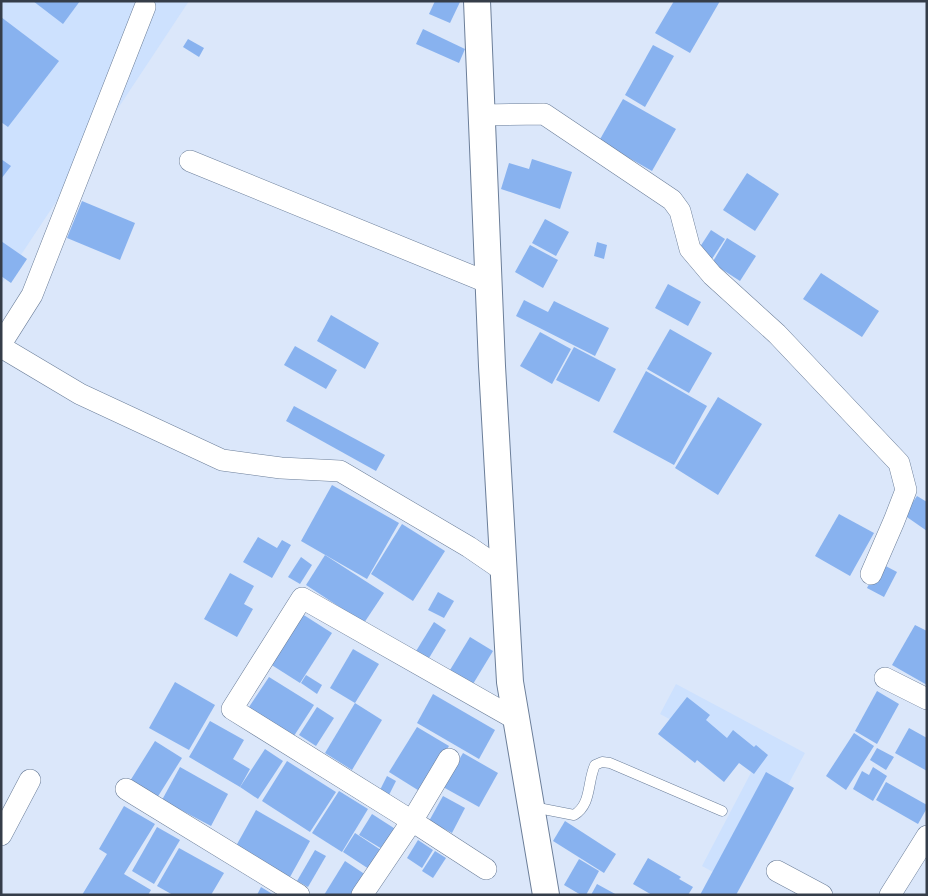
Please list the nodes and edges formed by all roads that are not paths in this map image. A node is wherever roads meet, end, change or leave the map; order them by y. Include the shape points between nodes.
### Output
1 (477, 1) edge
2 (144, 7) dead end
3 (482, 115) junction
4 (190, 161) dead end
5 (489, 282) junction
6 (1, 345) edge
7 (504, 571) junction
8 (871, 574) dead end
9 (885, 678) dead end
10 (927, 699) edge
11 (517, 720) junction
12 (449, 759) dead end
13 (30, 780) dead end
14 (126, 789) dead end
15 (532, 807) junction
16 (722, 811) dead end
17 (412, 821) junction
18 (1, 835) edge
19 (927, 836) edge
20 (486, 869) dead end
21 (777, 871) dead end
22 (299, 895) edge
23 (362, 895) edge
24 (546, 895) edge
25 (822, 895) edge
26 (890, 895) edge

1 - 3 street
2 - 6 street via 32,295
3 - 5 street
3 - 8 street via 544,114 672,200 680,211 690,249 712,275 777,334 899,464 906,490
4 - 5 street
5 - 7 street
6 - 7 street via 80,394 222,460 340,471
7 - 11 street via 510,682
9 - 10 street
11 - 15 street
11 - 17 street via 302,598 232,709
12 - 17 street
13 - 18 street
14 - 22 street
15 - 16 lane via 574,814 580,811 586,802 592,770 602,762
15 - 24 street
17 - 20 street
17 - 23 street
19 - 26 street
21 - 25 street

